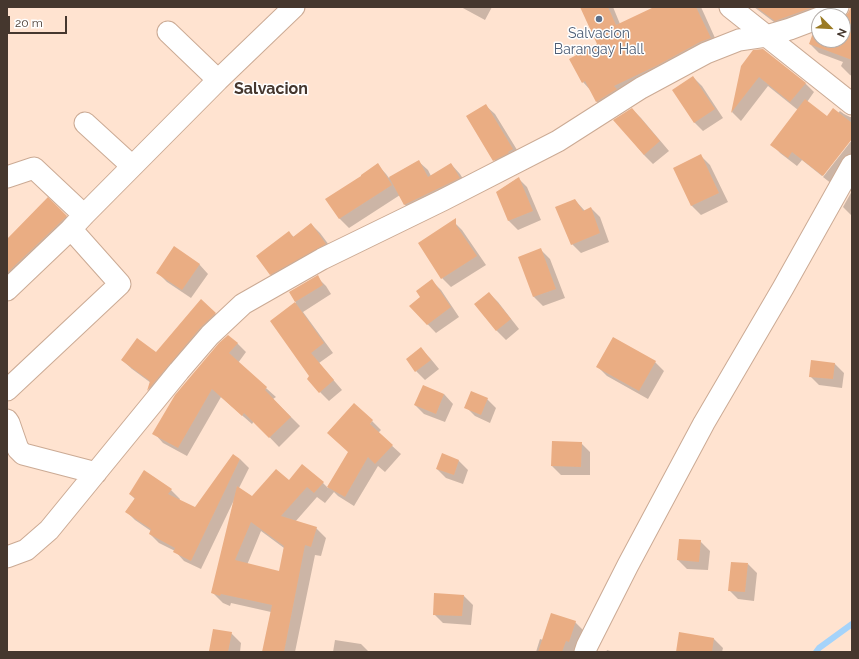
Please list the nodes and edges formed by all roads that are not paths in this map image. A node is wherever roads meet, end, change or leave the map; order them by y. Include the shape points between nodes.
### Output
1 (294, 7) edge
2 (730, 7) edge
3 (811, 21) edge
4 (168, 32) dead end
5 (766, 36) junction
6 (218, 80) junction
7 (852, 104) edge
8 (85, 123) dead end
9 (132, 166) junction
10 (852, 166) edge
11 (7, 177) edge
12 (78, 222) junction
13 (7, 290) edge
14 (7, 390) edge
15 (7, 420) edge
16 (96, 473) junction
17 (7, 557) edge
18 (585, 652) edge

1 - 6 street
2 - 5 street
3 - 5 street
4 - 6 street
5 - 7 street
5 - 16 street via 739,40 706,53 641,88 558,141 322,259 243,304 210,335
6 - 9 street
8 - 9 street
9 - 12 street
10 - 18 street via 704,423
11 - 12 street via 34,168
12 - 13 street
12 - 14 street via 120,284
15 - 16 street via 18,449 23,454
16 - 17 street via 49,530 26,550

